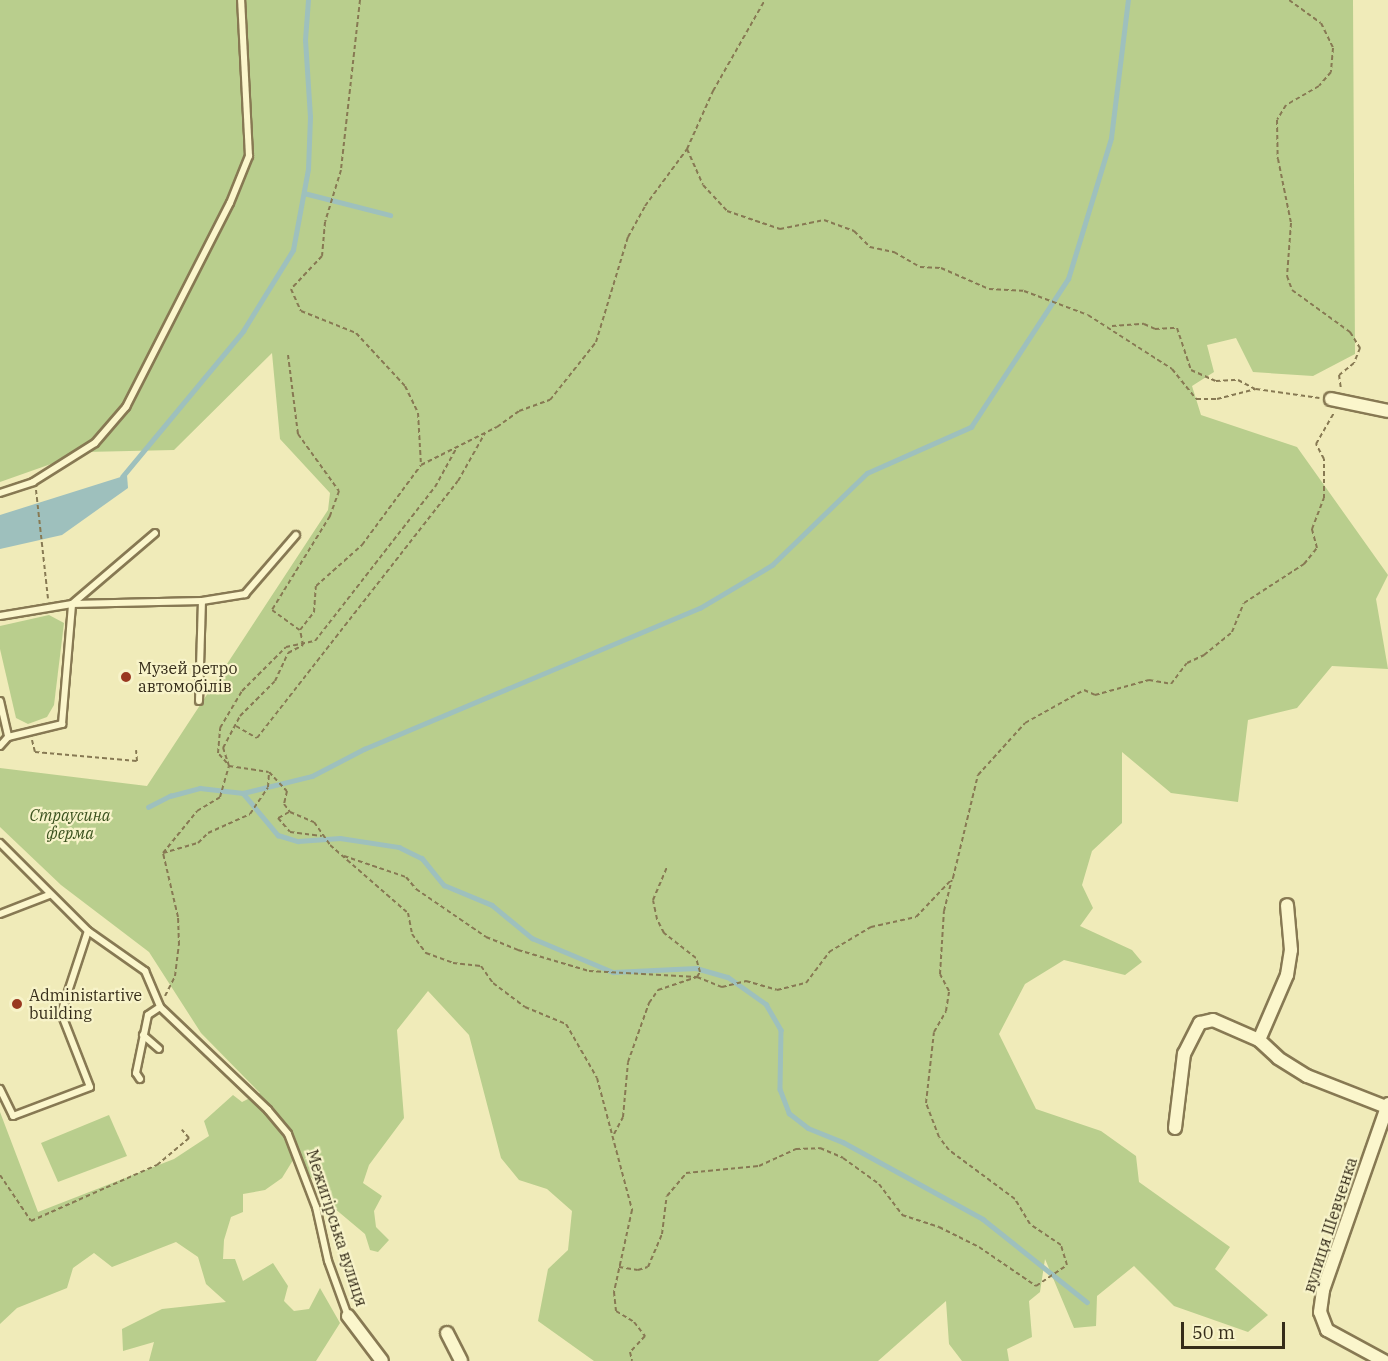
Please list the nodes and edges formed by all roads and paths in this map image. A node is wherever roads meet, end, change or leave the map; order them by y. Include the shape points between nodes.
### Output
1 (241, 0) edge
2 (360, 0) edge
3 (765, 0) edge
4 (1289, 0) edge
5 (687, 149) junction
6 (1109, 326) junction
7 (288, 355) dead end
8 (1256, 389) junction
9 (1331, 399) junction
10 (1347, 403) junction
11 (1388, 411) edge
12 (484, 433) junction
13 (457, 446) junction
14 (422, 465) junction
15 (0, 493) edge
16 (37, 493) dead end
17 (155, 533) dead end
18 (296, 535) dead end
19 (202, 601) junction
20 (72, 604) junction
21 (49, 608) junction
22 (0, 616) edge
23 (300, 630) junction
24 (303, 645) junction
25 (0, 701) edge
26 (199, 701) dead end
27 (235, 726) junction
28 (30, 732) junction
29 (8, 737) junction
30 (0, 746) edge
31 (136, 750) dead end
32 (229, 766) junction
33 (269, 772) junction
34 (290, 812) junction
35 (321, 836) junction
36 (0, 843) edge
37 (163, 854) junction
38 (342, 855) junction
39 (668, 867) dead end
40 (953, 878) junction
41 (49, 895) junction
42 (1287, 905) dead end
43 (0, 914) edge
44 (88, 931) junction
45 (697, 977) junction
46 (160, 1007) junction
47 (143, 1035) junction
48 (1259, 1040) junction
49 (159, 1049) dead end
50 (140, 1079) dead end
51 (0, 1089) edge
52 (1387, 1106) edge
53 (1175, 1128) dead end
54 (182, 1130) dead end
55 (614, 1134) junction
56 (0, 1175) edge
57 (619, 1266) junction
58 (348, 1316) joint
59 (447, 1333) dead end
60 (382, 1361) edge
61 (461, 1361) edge
62 (632, 1361) edge
63 (1384, 1361) edge

1 - 15 lane via 249,156 230,203 126,407 95,443 33,482
2 - 14 path via 341,170 325,222 322,256 291,289 301,311 356,333 405,386 418,413
3 - 5 path via 713,90
4 - 10 path via 1321,23 1333,48 1331,72 1319,86 1286,105 1277,120 1278,159 1291,223 1287,276 1292,290 1350,332 1359,348 1354,363 1339,375
5 - 6 path via 703,185 727,211 746,220 780,229 824,220 854,231 870,247 894,252 920,267 941,268 989,289 1024,291
5 - 12 path via 627,237 596,342 550,400 519,411
6 - 8 path via 1172,369 1196,399 1217,399
6 - 8 path via 1144,324 1155,329 1177,328 1191,370 1216,381 1238,380
7 - 23 path via 298,434 339,491 330,516 272,610
8 - 9 path
9 - 10 street
9 - 40 path via 1334,415 1316,444 1324,459 1323,498 1312,529 1317,548 1311,556 1244,603 1232,632 1204,655 1187,663 1171,684 1149,680 1095,695 1084,690 1025,723 978,775
10 - 11 street
12 - 13 path
12 - 27 path via 458,482 257,738
13 - 14 path
13 - 24 path via 435,487 397,538 315,640
14 - 23 path via 362,545 316,586 314,612
16 - 21 path
17 - 20 lane
18 - 19 lane via 245,594
19 - 20 lane
19 - 26 lane
20 - 21 lane
20 - 28 lane via 62,724
21 - 22 lane
23 - 24 path
24 - 27 path via 288,653 275,681
24 - 32 path via 286,647 243,691 220,728 218,753
25 - 29 lane
27 - 32 path via 223,748
28 - 29 lane
28 - 31 path via 34,752 137,761
29 - 30 lane
32 - 33 path
32 - 37 path via 220,796 197,811
33 - 34 path via 287,791 284,804
33 - 37 path via 268,788 250,814 208,833 198,843
34 - 35 path via 314,822
34 - 35 path via 278,818 290,832
35 - 38 path
36 - 41 lane
37 - 46 path via 178,917 179,945 175,976
38 - 45 path via 406,877 416,889 486,937 519,950 589,971
38 - 55 path via 408,913 412,934 426,953 453,963 481,966 494,983 525,1007 566,1024 597,1078
39 - 45 path via 653,900 657,919 664,933 696,958 700,972
40 - 45 path via 916,917 871,927 829,952 807,983 777,990 746,981 722,987
40 - 57 path via 944,911 939,974 949,991 946,1011 934,1032 926,1103 939,1137 949,1150 1015,1199 1030,1224 1061,1245 1067,1265 1036,1286 979,1247 939,1227 902,1215 879,1184 843,1158 820,1148 796,1149 759,1166 686,1173 667,1196 662,1234 648,1267 638,1270
41 - 43 lane
41 - 44 lane
42 - 48 street via 1291,950 1287,975
44 - 46 lane, Межигірська вулиця via 145,971
44 - 51 lane via 61,1013 90,1087 13,1116
45 - 55 path via 658,990 649,1003 628,1062 623,1117
46 - 47 lane via 147,1015
46 - 58 lane, Межигірська вулиця via 288,1134 316,1207 328,1261
47 - 49 lane
47 - 50 lane via 135,1073
48 - 52 street via 1307,1076
48 - 53 street via 1214,1020 1200,1023 1184,1054
52 - 63 street, вулиця Шевченка via 1323,1290 1320,1312 1327,1330
54 - 56 path via 189,1138 157,1165 31,1221
55 - 57 path via 632,1210
57 - 62 path via 614,1292 616,1311 634,1322 645,1336 630,1352
58 - 60 street, Межигірська вулиця
59 - 61 street

